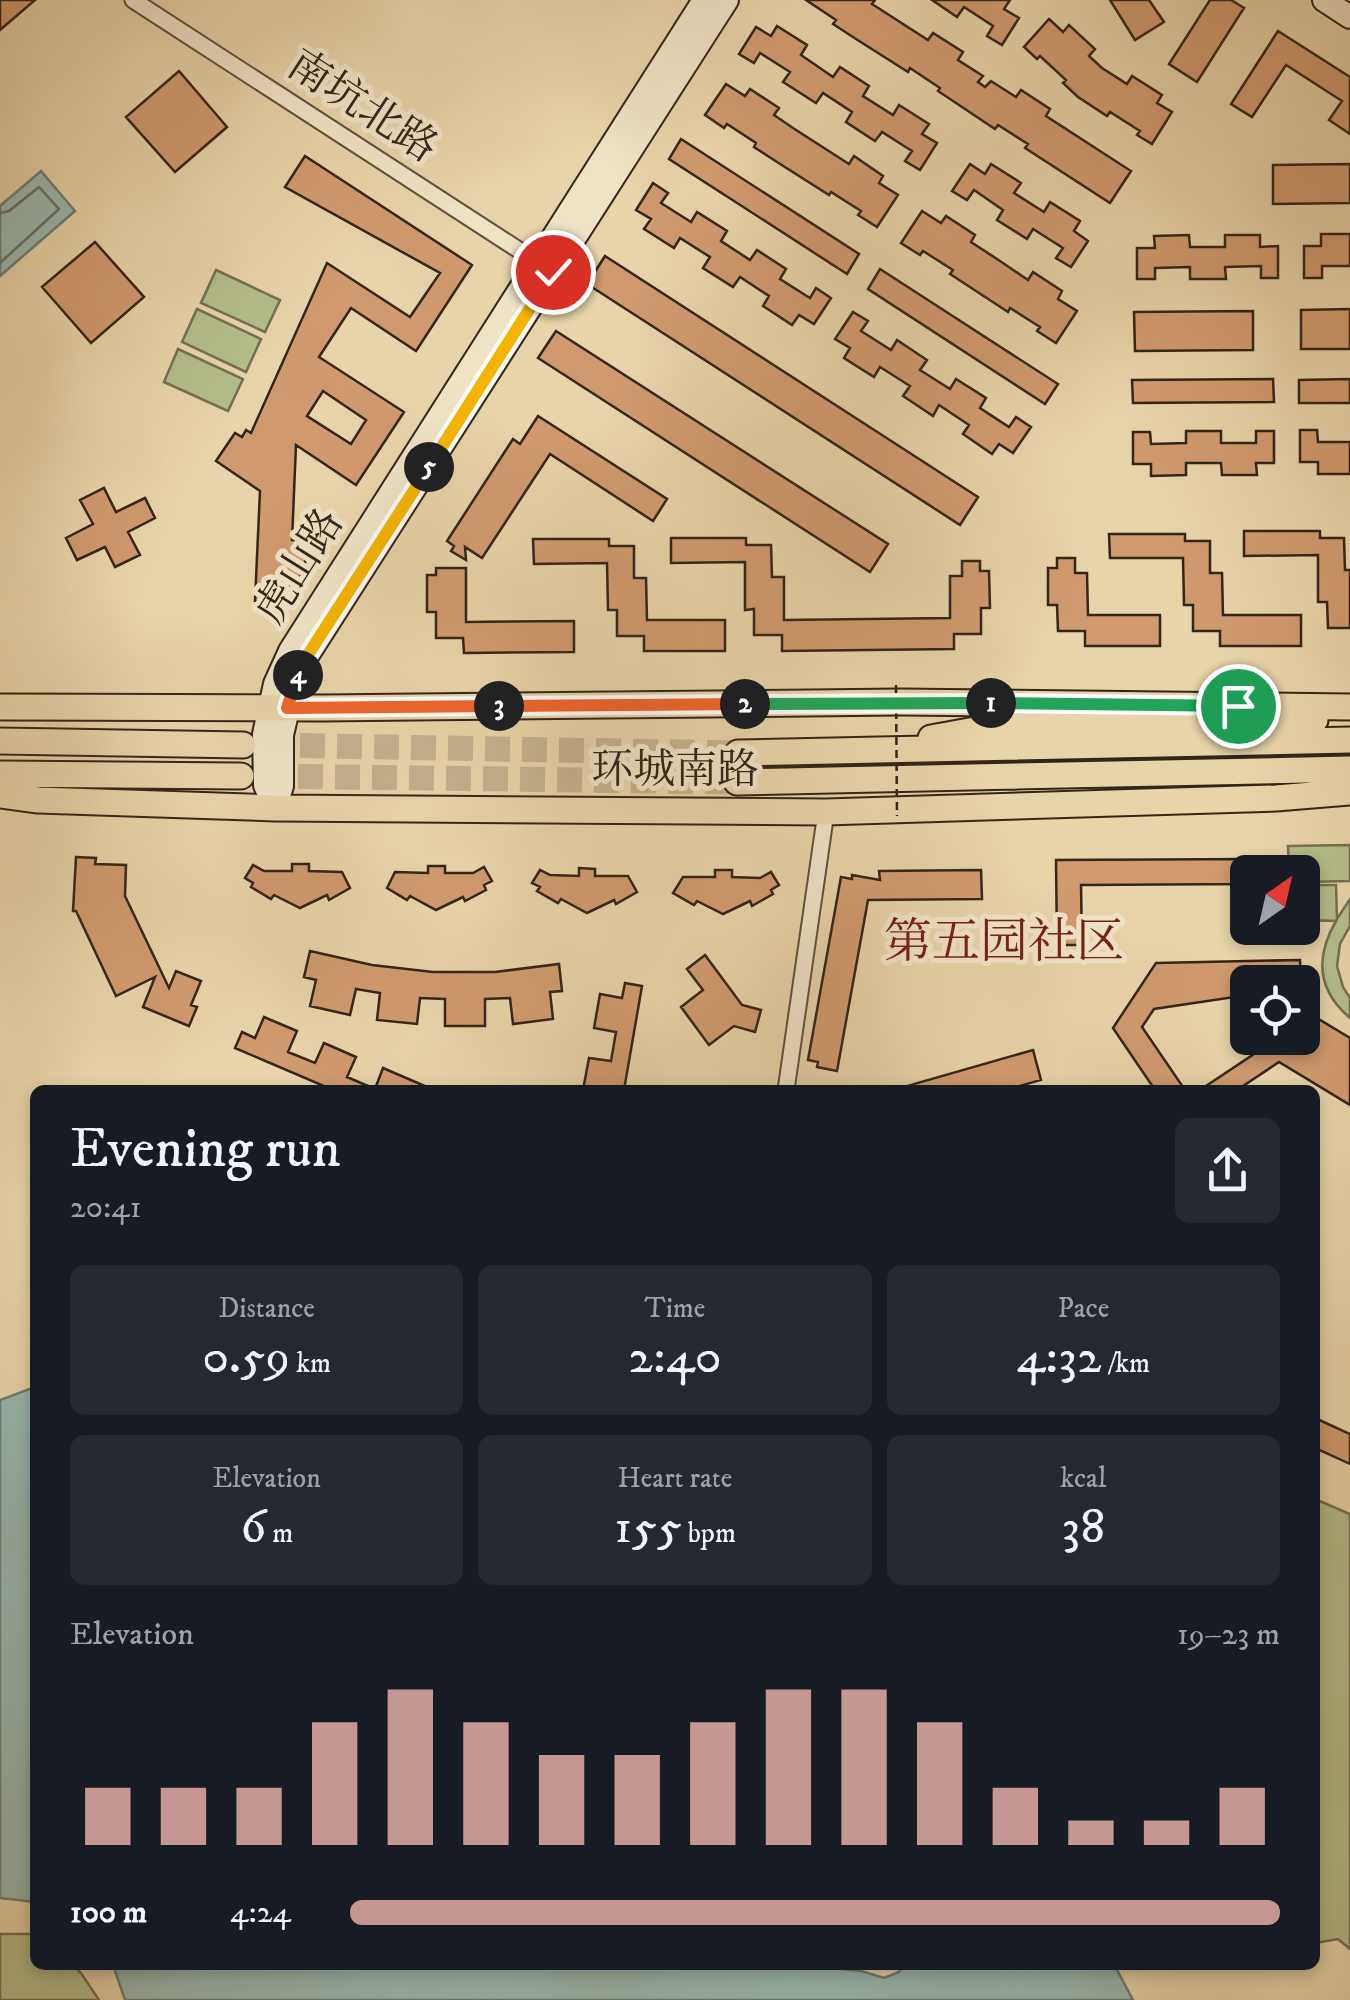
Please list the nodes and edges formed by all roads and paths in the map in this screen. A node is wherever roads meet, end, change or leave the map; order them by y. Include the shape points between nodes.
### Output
1 (132, 0) edge
2 (704, 0) edge
3 (727, 0) edge
4 (1324, 0) edge
5 (1350, 17) edge
6 (545, 267) junction
7 (896, 685) dead end
8 (1350, 706) edge
9 (0, 707) edge
10 (278, 708) junction
11 (1350, 715) edge
12 (1350, 740) edge
13 (0, 741) edge
14 (244, 745) tunnel mouth
15 (859, 752) junction
16 (738, 753) tunnel mouth
17 (1350, 768) edge
18 (0, 774) edge
19 (241, 776) tunnel mouth
20 (939, 778) junction
21 (737, 782) tunnel mouth
22 (1350, 792) edge
23 (0, 795) edge
24 (1276, 798) junction
25 (275, 808) junction
26 (826, 812) junction
27 (897, 816) dead end
28 (787, 1085) edge

1 - 6 street, 南坑北路
2 - 6 street, 虎山路
3 - 6 street, 虎山路
4 - 5 street
6 - 10 street, 虎山路
7 - 27 path, bridge
8 - 10 main road, 环城南路
9 - 10 main road, 环城南路
10 - 25 street, 虎山路 via 282,786
11 - 15 main road via 1285,723 986,728
12 - 15 main road, 环城南路
13 - 14 main road
15 - 16 main road, 环城南路
17 - 20 main road, 环城南路
18 - 19 main road
20 - 21 main road, 环城南路
20 - 24 main road
22 - 24 main road, 环城南路
23 - 25 main road, 环城南路
24 - 26 main road, 环城南路
25 - 26 main road, 环城南路
26 - 28 street

